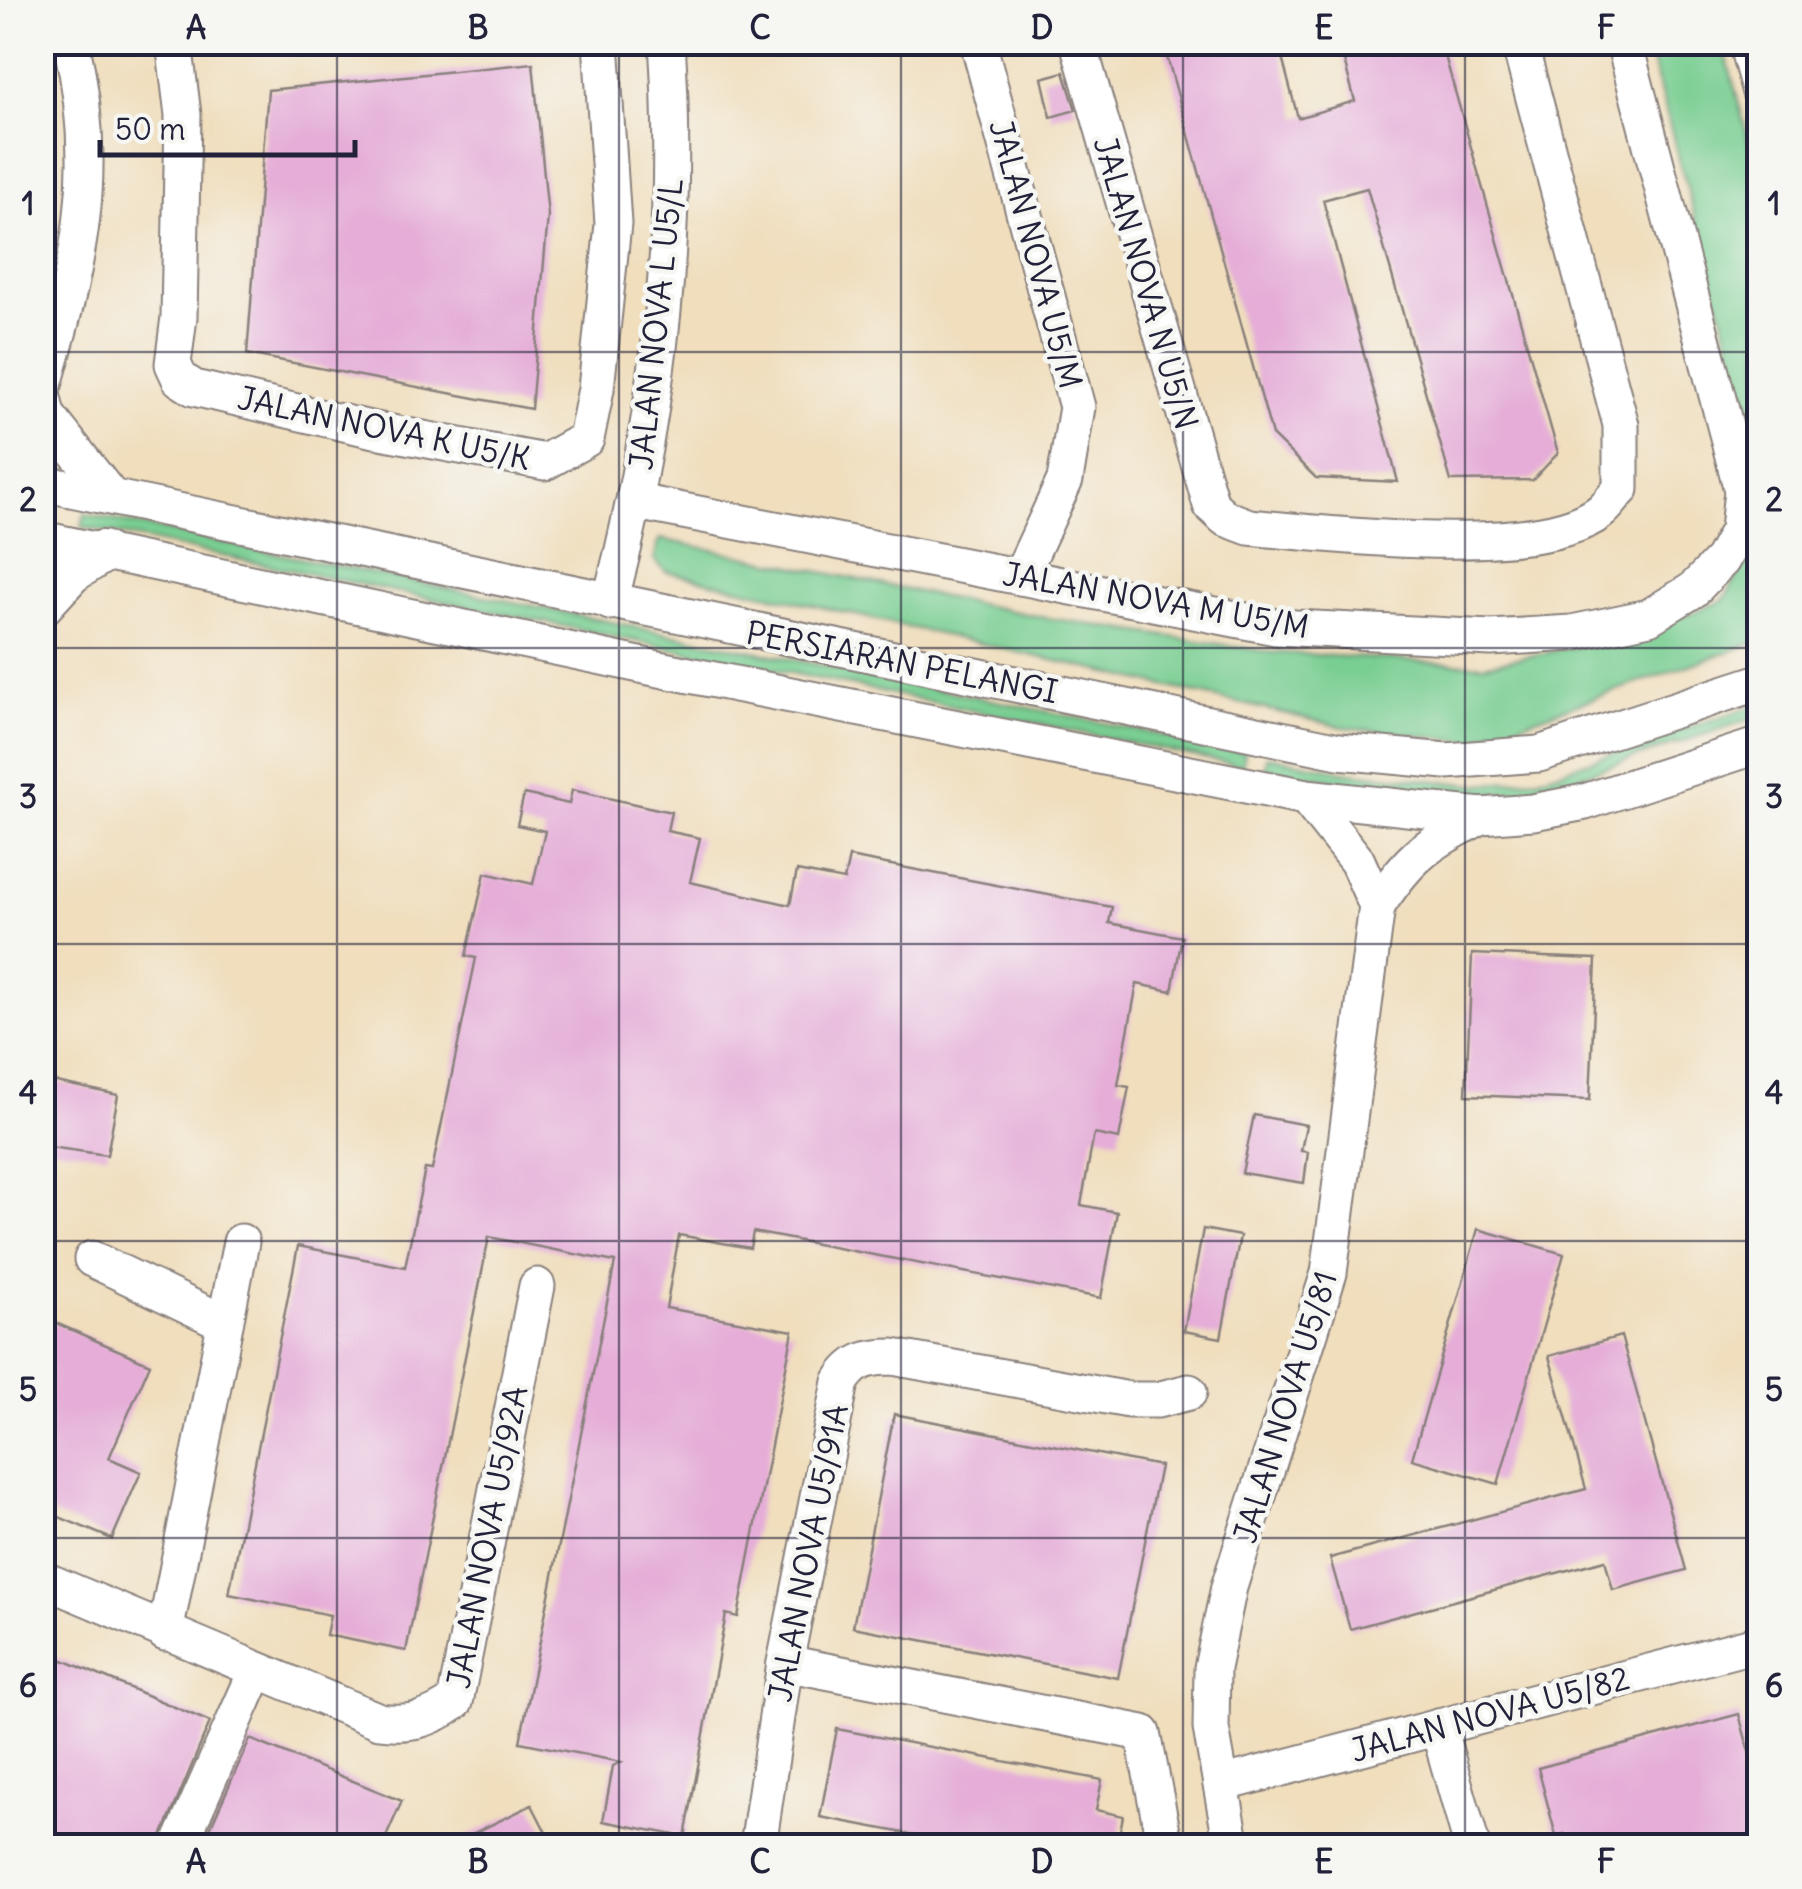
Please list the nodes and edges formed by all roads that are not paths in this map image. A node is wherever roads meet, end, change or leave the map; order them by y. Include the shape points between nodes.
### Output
1 (71, 42) edge
2 (174, 42) edge
3 (601, 42) edge
4 (667, 42) edge
5 (978, 42) edge
6 (1078, 42) edge
7 (1519, 42) edge
8 (1624, 42) edge
9 (1746, 42) edge
10 (1760, 92) edge
11 (42, 393) edge
12 (42, 483) edge
13 (109, 494) junction
14 (637, 502) junction
15 (42, 540) edge
16 (102, 552) junction
17 (1020, 577) junction
18 (610, 602) junction
19 (42, 604) edge
20 (1760, 682) edge
21 (1760, 745) edge
22 (1306, 797) junction
23 (1481, 816) junction
24 (1377, 906) junction
25 (241, 1242) dead end
26 (92, 1259) dead end
27 (538, 1286) dead end
28 (225, 1323) junction
29 (1188, 1392) dead end
30 (42, 1579) edge
31 (165, 1633) junction
32 (1760, 1643) edge
33 (785, 1663) junction
34 (256, 1672) junction
35 (1438, 1727) junction
36 (1221, 1784) junction
37 (179, 1846) edge
38 (758, 1846) edge
39 (1165, 1846) edge
40 (1232, 1846) edge
41 (1472, 1846) edge

1 - 11 street via 83,96 88,186 78,260
2 - 3 street, JALAN NOVA K U5/K via 183,115 172,364 180,379 194,388 370,429 546,462 586,439 596,389 614,224
4 - 14 street, JALAN NOVA L U5/L via 674,143
5 - 17 street, JALAN NOVA U5/M via 1078,407 1065,480
6 - 7 street, JALAN NOVA N U5/N via 1211,505 1249,526 1445,542 1556,531 1599,513 1621,489 1622,425
8 - 17 street, JALAN NOVA M U5/M via 1742,490 1738,530 1722,560 1693,590 1648,617 1490,638 1276,628
9 - 10 street
11 - 13 street via 48,416
12 - 13 street, PERSIARAN PELANGI
13 - 18 street, PERSIARAN PELANGI
14 - 17 street, JALAN NOVA M U5/M
14 - 18 street, JALAN NOVA L U5/L
15 - 16 street, PERSIARAN PELANGI
16 - 19 main road via 71,572
16 - 22 street, PERSIARAN PELANGI
18 - 20 street, PERSIARAN PELANGI via 1339,751 1446,761 1539,754
21 - 23 street, PERSIARAN PELANGI via 1584,802
22 - 23 street, PERSIARAN PELANGI
22 - 24 street via 1357,861
23 - 24 street via 1404,864
24 - 36 street, JALAN NOVA U5/81 via 1329,1274 1229,1587 1212,1668 1210,1728
25 - 28 street
26 - 28 street
27 - 34 street, JALAN NOVA U5/92A via 455,1702 409,1724 380,1721
28 - 31 street
29 - 33 street, JALAN NOVA U5/91A via 1129,1400 893,1358 861,1360 841,1382
30 - 31 street, JALAN NOVA U5/92A
31 - 34 street, JALAN NOVA U5/92A
32 - 35 street, JALAN NOVA U5/82
33 - 38 street, JALAN NOVA U5/91A
33 - 39 street via 1143,1733
34 - 37 street
35 - 36 street, JALAN NOVA U5/82
35 - 41 street
36 - 40 street, JALAN NOVA U5/81

